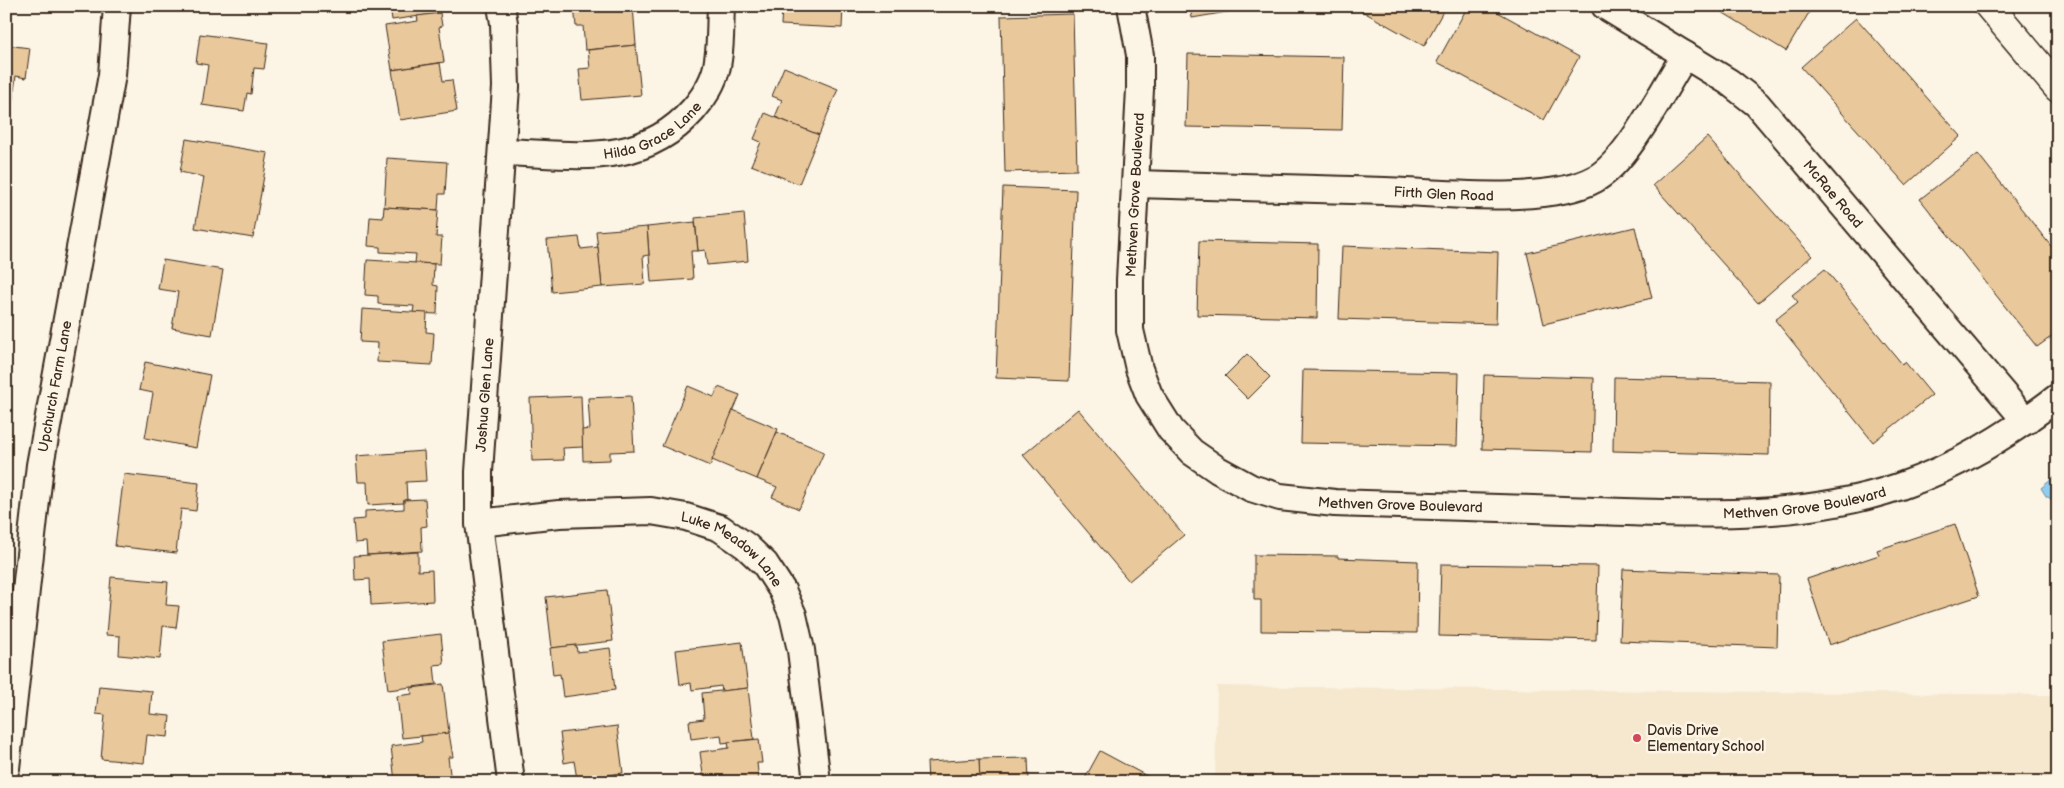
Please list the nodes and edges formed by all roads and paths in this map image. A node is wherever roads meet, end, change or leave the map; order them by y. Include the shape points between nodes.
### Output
1 (117, 6) edge
2 (501, 6) edge
3 (721, 6) edge
4 (1130, 6) edge
5 (1605, 6) edge
6 (1989, 6) edge
7 (1685, 55) junction
8 (2058, 88) edge
9 (503, 152) junction
10 (1135, 184) junction
11 (2058, 397) edge
12 (2026, 421) junction
13 (480, 522) junction
14 (6, 768) edge
15 (512, 782) edge
16 (817, 782) edge

1 - 14 street, Upchurch Farm Lane via 112,75 40,465
2 - 9 street, Joshua Glen Lane via 506,87
3 - 9 street, Hilda Grace Lane via 718,61 711,84 681,124 653,141 623,153
4 - 10 street, Methven Grove Boulevard via 1140,55
5 - 7 street, McRae Road
6 - 8 street
7 - 10 street, Firth Glen Road via 1621,157 1596,179 1552,193
7 - 12 street, McRae Road via 1757,104
9 - 13 street, Joshua Glen Lane via 480,472
10 - 12 street, Methven Grove Boulevard via 1130,330 1149,395 1171,430 1192,452 1251,488 1280,497 1335,503 1700,514 1774,512 1832,504 1897,488 1950,466
11 - 12 street, Methven Grove Boulevard
13 - 15 street, Joshua Glen Lane
13 - 16 street, Luke Meadow Lane via 651,510 686,516 720,528 746,546 765,564 793,615 801,650

